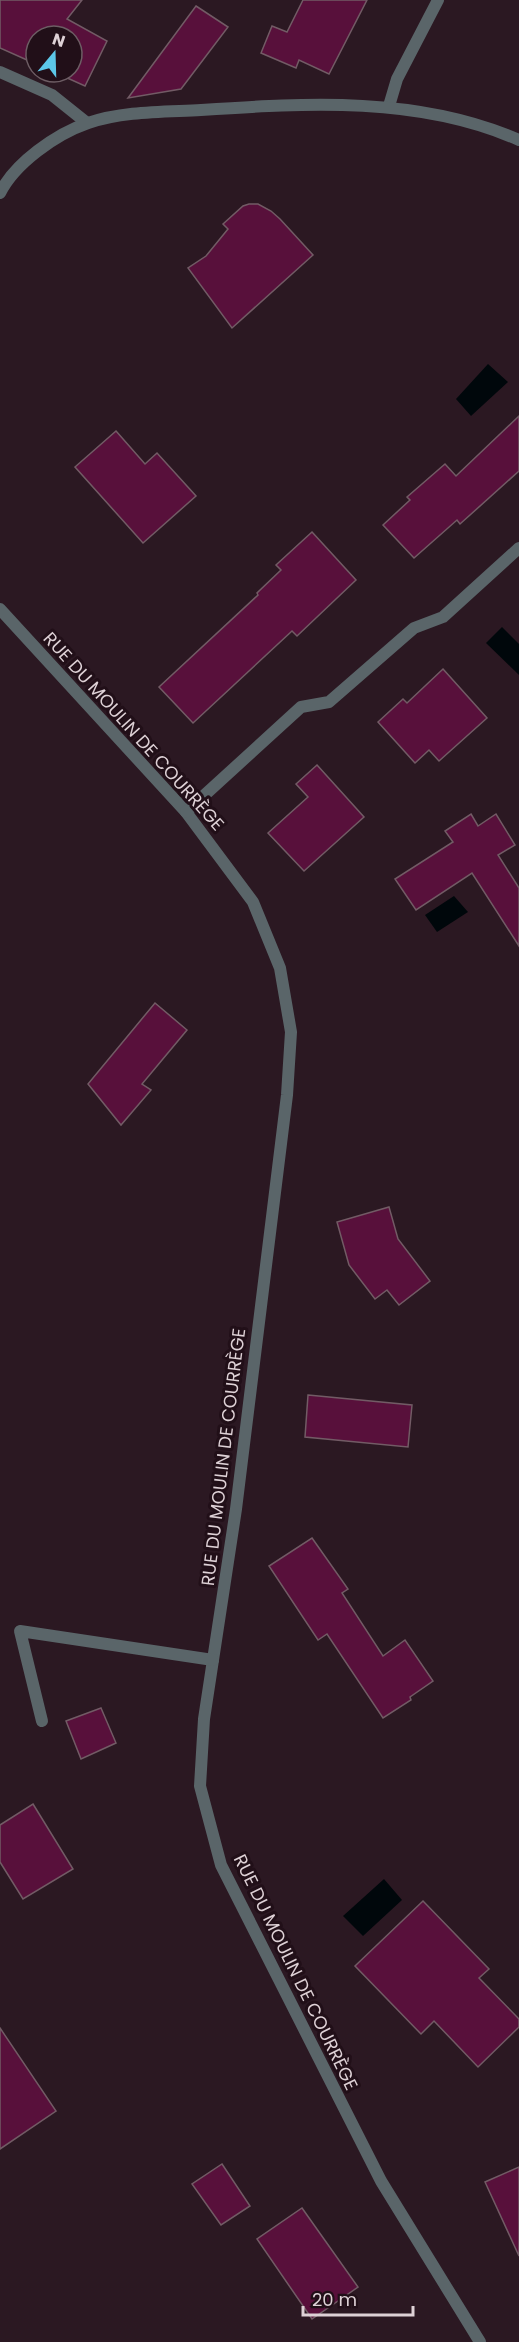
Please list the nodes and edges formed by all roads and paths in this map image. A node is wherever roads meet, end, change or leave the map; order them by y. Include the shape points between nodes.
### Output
1 (438, 0) edge
2 (0, 72) edge
3 (389, 106) junction
4 (87, 123) junction
5 (519, 140) edge
6 (1, 189) edge
7 (519, 548) edge
8 (0, 609) edge
9 (186, 812) junction
10 (213, 1660) junction
11 (42, 1721) dead end
12 (480, 2342) edge

1 - 3 street via 397,79
2 - 4 street via 52,94
3 - 4 street via 288,104 130,114
3 - 5 street via 489,127
4 - 6 street via 26,160
7 - 9 street via 443,617 414,628 329,702 301,707
8 - 9 street, RUE DU MOULIN DE COURRÈGE
9 - 10 street, RUE DU MOULIN DE COURRÈGE via 253,902 280,968 291,1032 238,1497
10 - 11 street via 20,1631
10 - 12 street, RUE DU MOULIN DE COURRÈGE via 200,1786 221,1865 381,2181

